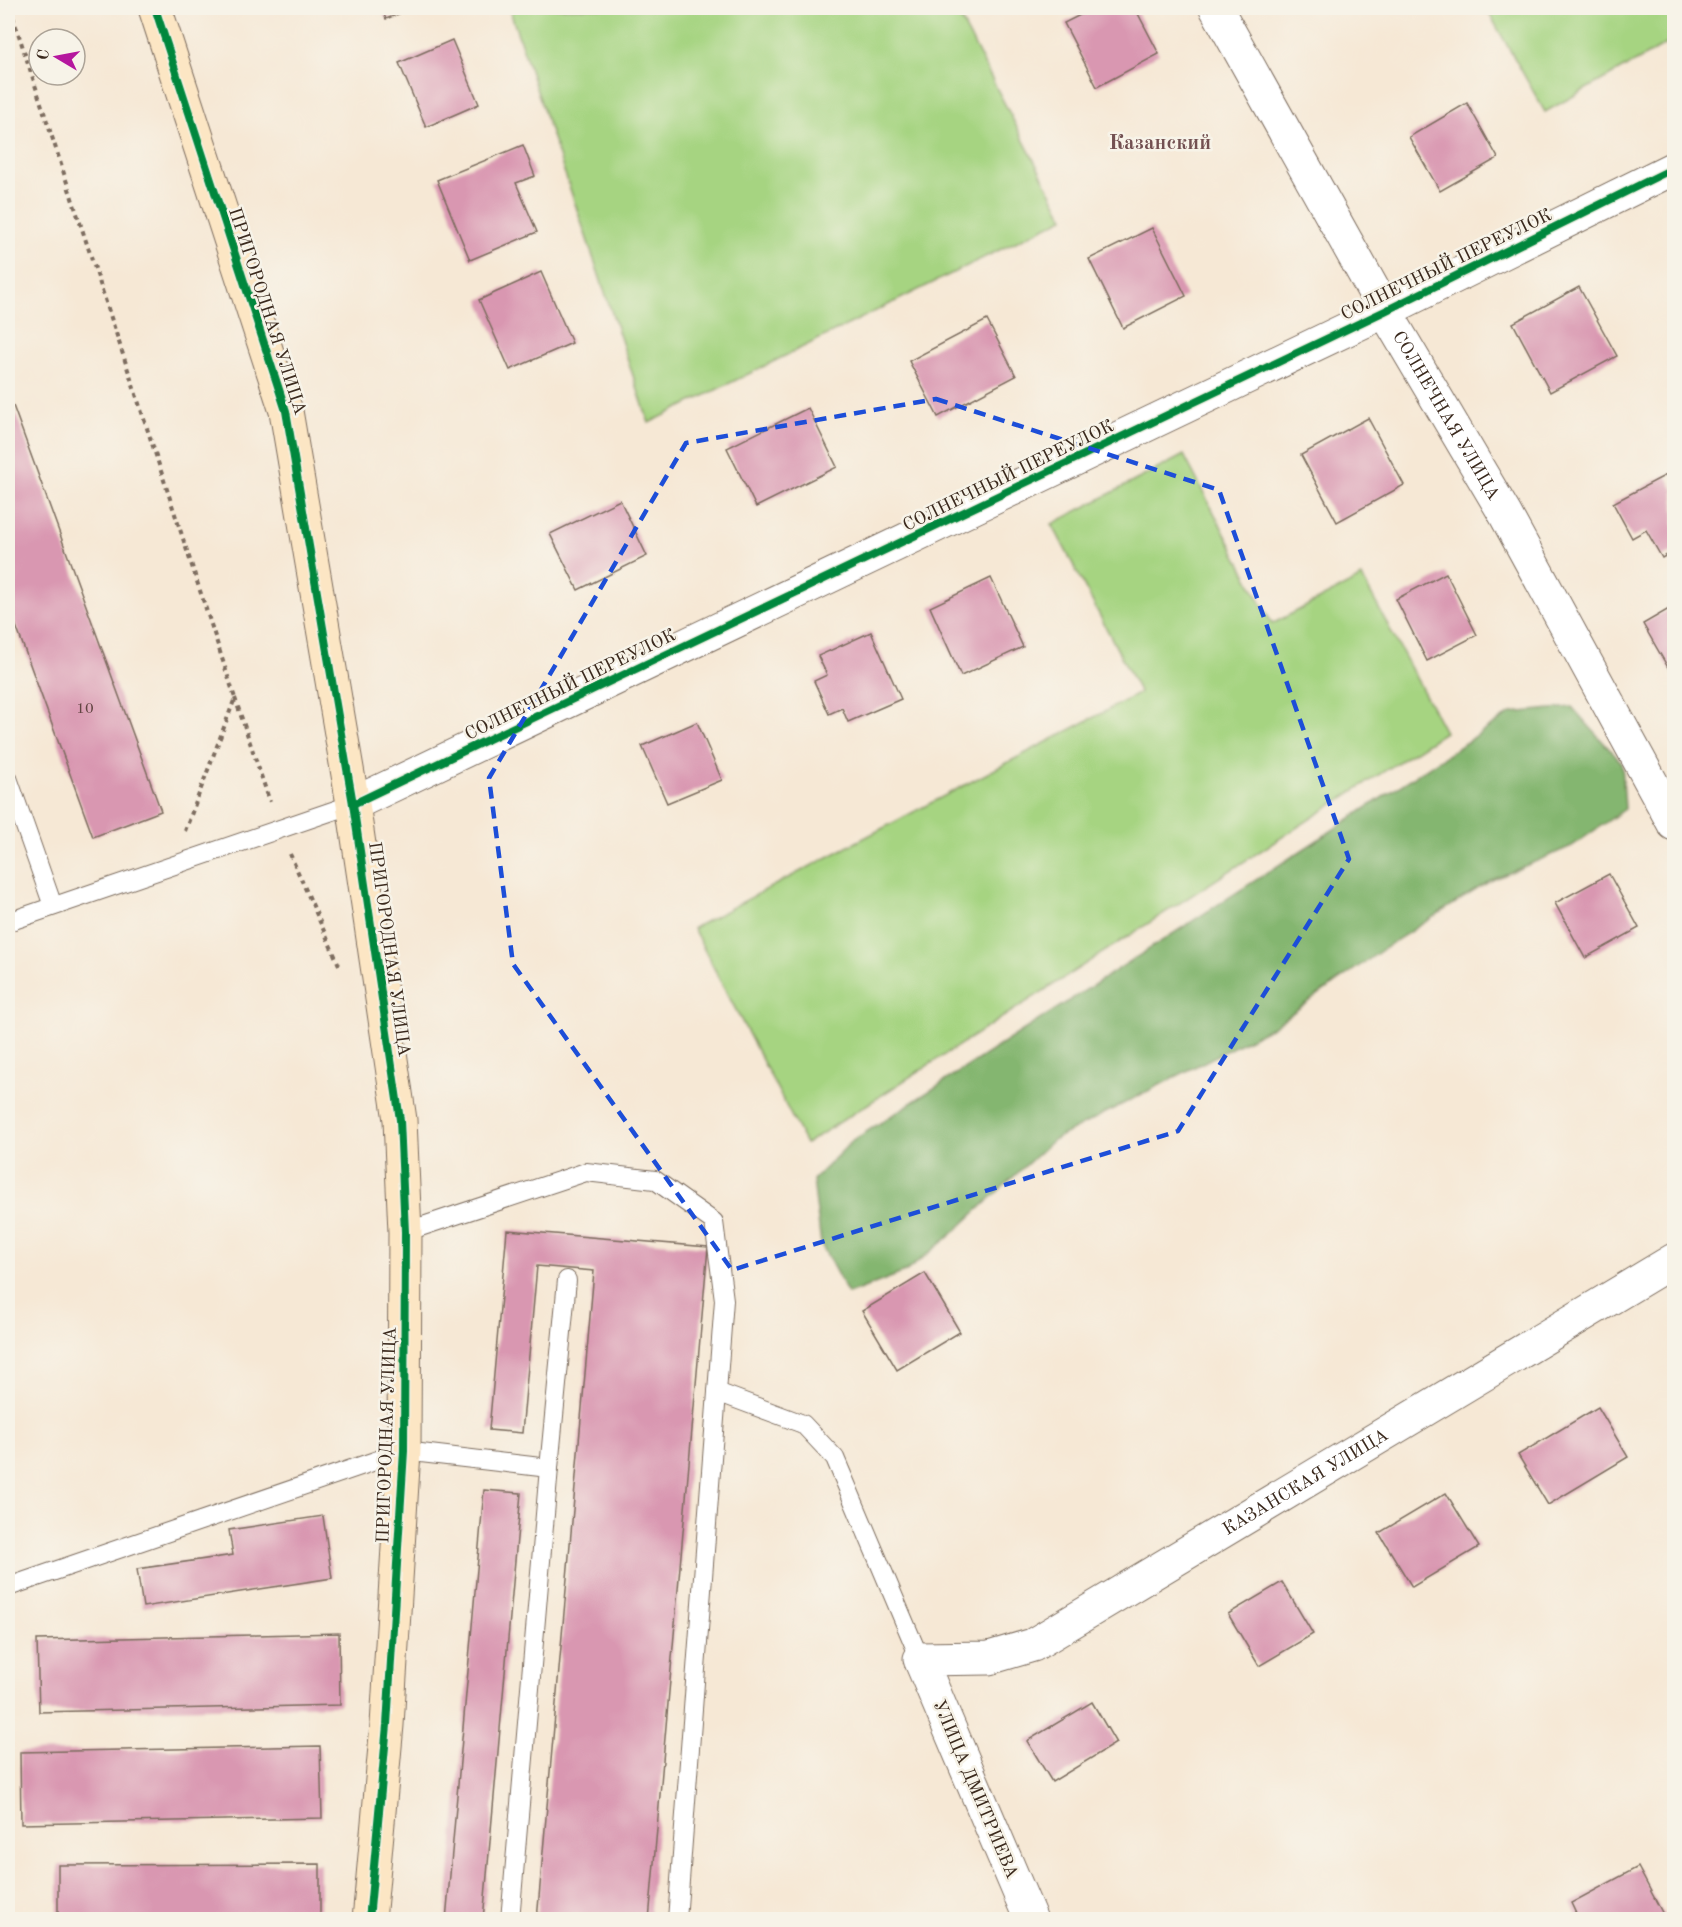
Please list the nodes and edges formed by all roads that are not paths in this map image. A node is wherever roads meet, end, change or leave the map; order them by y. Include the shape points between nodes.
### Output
1 (154, 8) edge
2 (1216, 8) edge
3 (1674, 168) edge
4 (1385, 311) junction
5 (8, 777) edge
6 (353, 804) junction
7 (1674, 824) edge
8 (53, 906) junction
9 (8, 922) edge
10 (405, 1232) junction
11 (1674, 1260) edge
12 (567, 1280) dead end
13 (717, 1392) junction
14 (404, 1451) junction
15 (549, 1468) junction
16 (8, 1587) edge
17 (920, 1659) junction
18 (369, 1920) edge
19 (510, 1920) edge
20 (677, 1920) edge
21 (1031, 1920) edge

1 - 6 street, ПРИГОРОДНАЯ УЛИЦА via 286,411
2 - 4 street, СОЛНЕЧНАЯ УЛИЦА
3 - 4 street, СОЛНЕЧНЫЙ ПЕРЕУЛОК
4 - 6 street, СОЛНЕЧНЫЙ ПЕРЕУЛОК
4 - 7 street, СОЛНЕЧНАЯ УЛИЦА via 1505,514
5 - 8 lane
6 - 8 lane
6 - 10 street, ПРИГОРОДНАЯ УЛИЦА via 400,1120
8 - 9 lane
10 - 13 lane via 586,1172 655,1180 714,1222 724,1300
10 - 14 street, ПРИГОРОДНАЯ УЛИЦА
11 - 17 street, КАЗАНСКАЯ УЛИЦА via 1033,1645 989,1658
12 - 15 lane
13 - 17 lane via 803,1424 835,1458
13 - 20 lane
14 - 15 lane
14 - 16 lane
14 - 18 street, ПРИГОРОДНАЯ УЛИЦА via 387,1725
15 - 19 lane
17 - 21 street, УЛИЦА ДМИТРИЕВА

